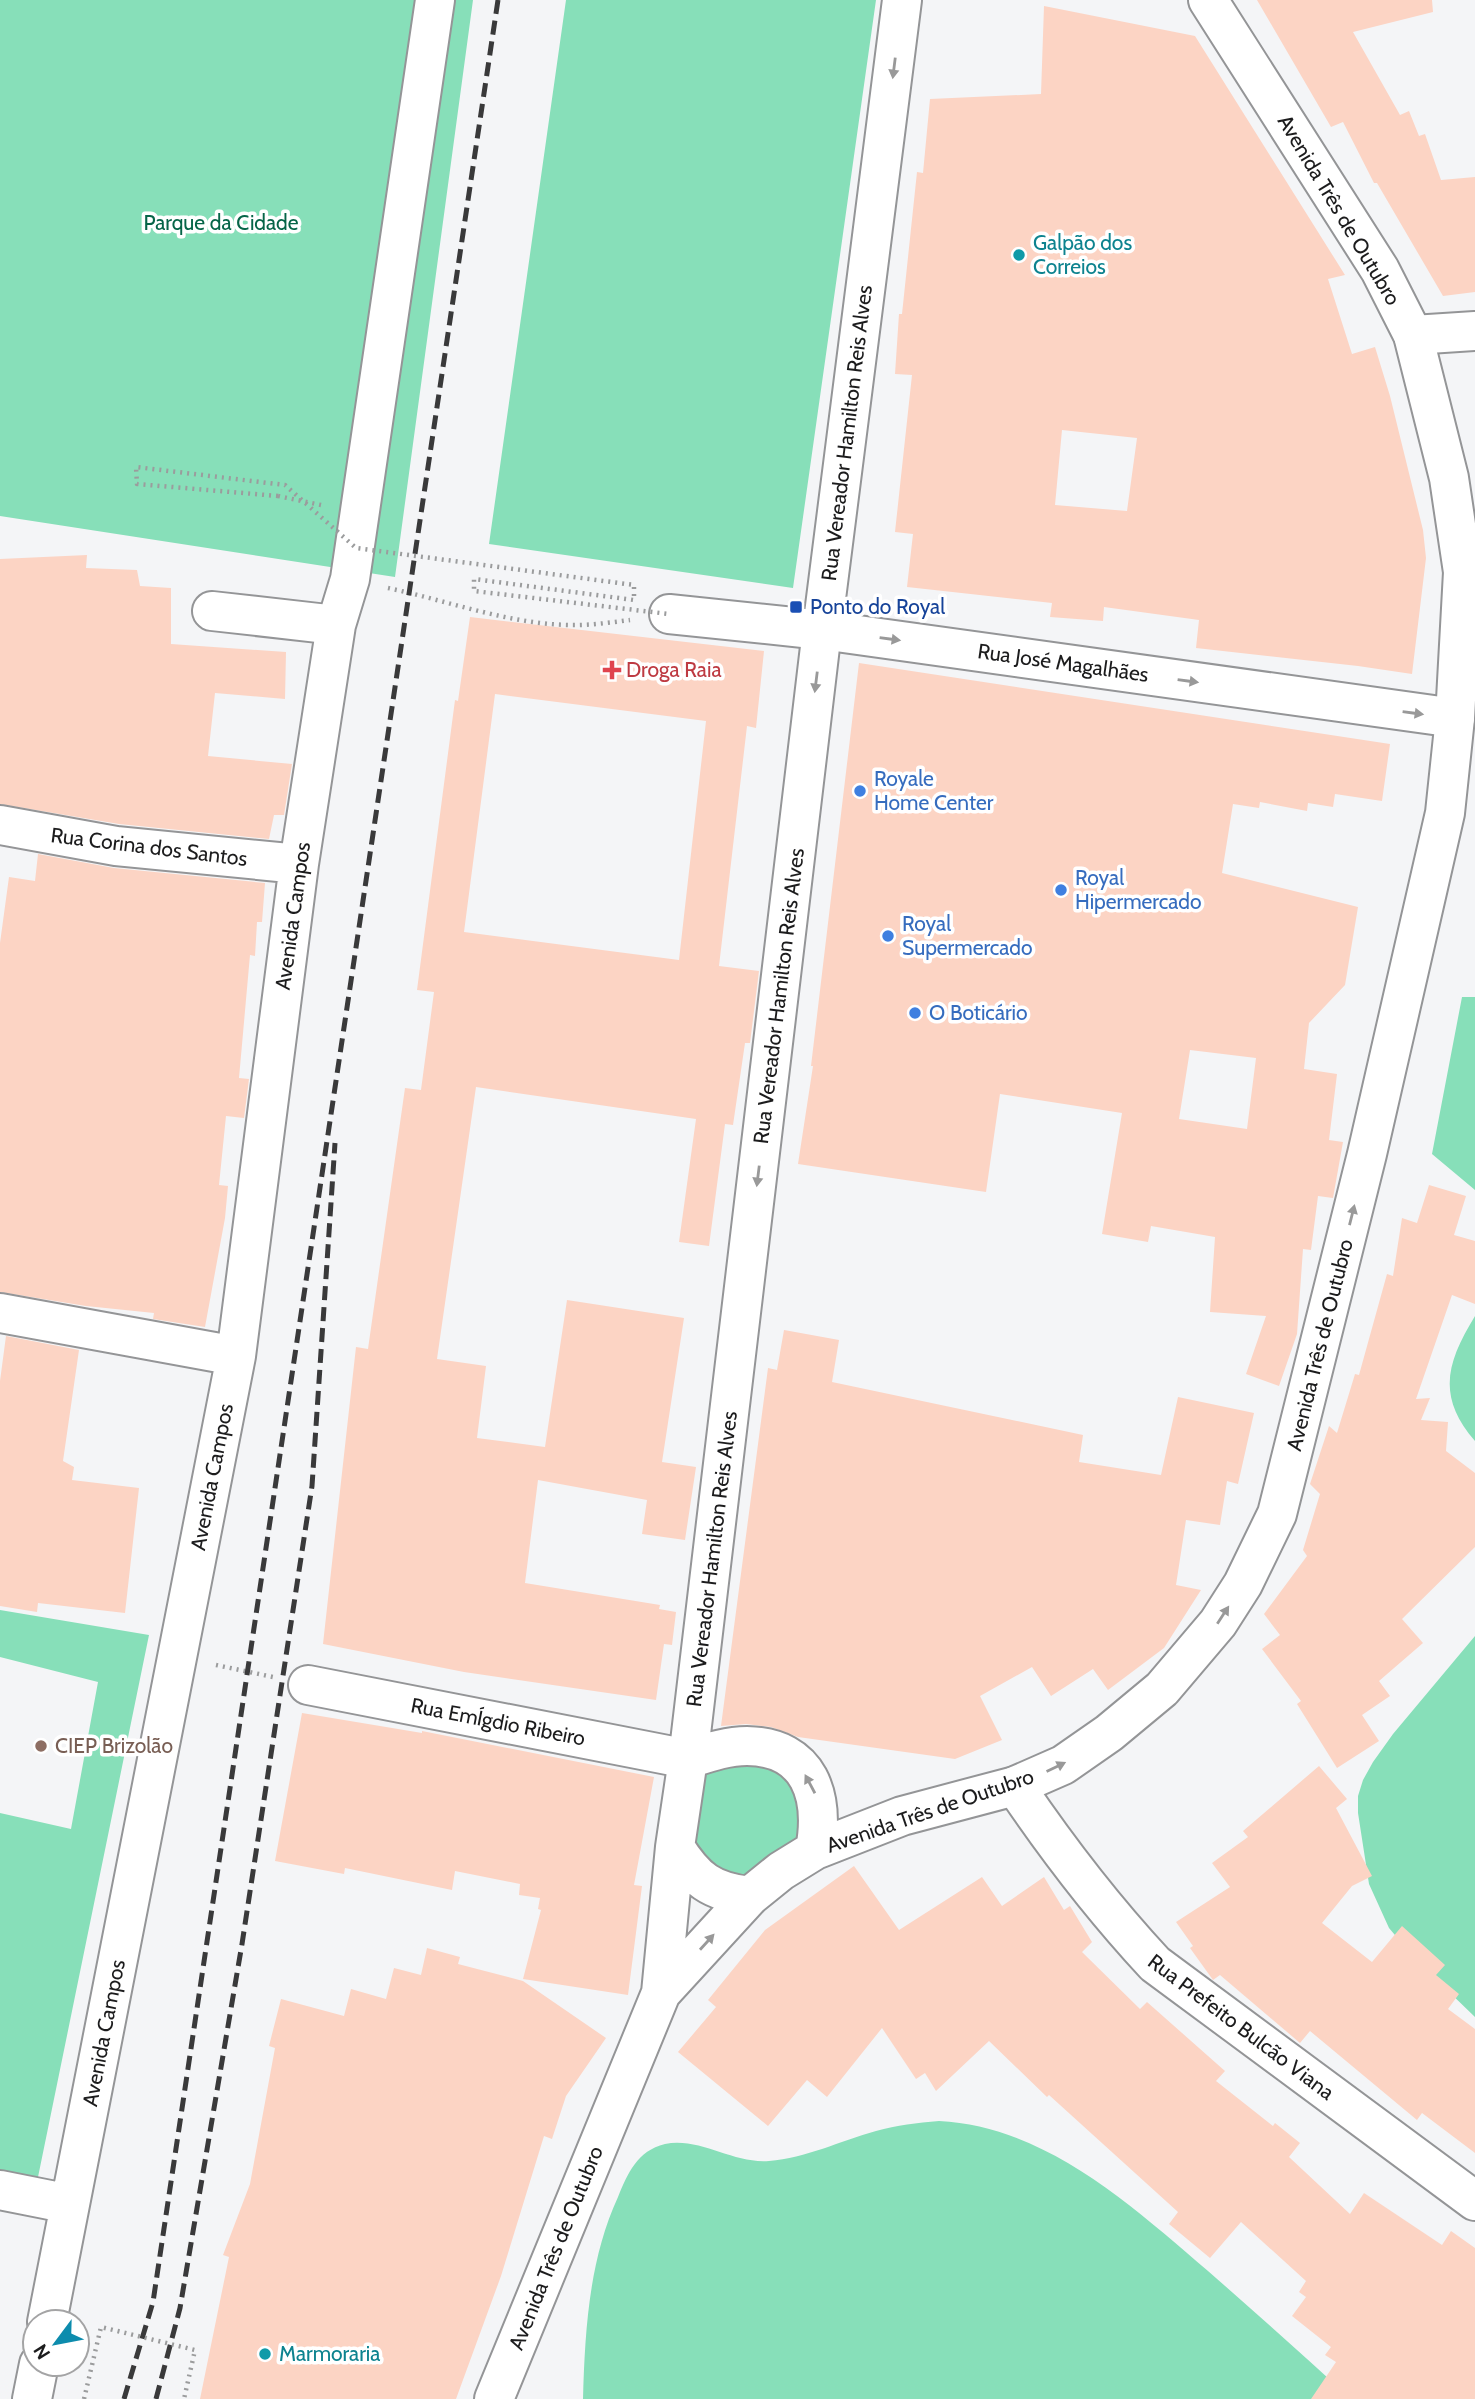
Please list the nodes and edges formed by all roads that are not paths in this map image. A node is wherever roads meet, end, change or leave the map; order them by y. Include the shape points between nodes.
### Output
1 (435, 0) edge
2 (902, 0) edge
3 (1208, 0) edge
4 (1475, 331) edge
5 (1413, 335) junction
6 (212, 611) dead end
7 (657, 616) road end
8 (336, 625) junction
9 (822, 630) junction
10 (1455, 719) junction
11 (0, 825) edge
12 (299, 864) junction
13 (0, 1312) edge
14 (236, 1356) junction
15 (307, 1685) road end
16 (688, 1759) junction
17 (1015, 1786) junction
18 (675, 1847) junction
19 (815, 1850) junction
20 (750, 1896) junction
21 (661, 1993) junction
22 (0, 2190) edge
23 (1475, 2201) edge
24 (70, 2204) junction
25 (50, 2308) edge
26 (36, 2378) edge
27 (32, 2399) edge
28 (494, 2399) edge

1 - 8 main road, Avenida Campos via 350,579
2 -> 9 main road, Rua Vereador Hamilton Reis Alves
3 - 5 main road, Avenida Três de Outubro via 1380,270
4 - 5 main road
5 - 10 main road, Avenida Três de Outubro via 1449,478 1463,572
6 - 8 main road
7 - 9 main road, Rua José Magalhães
8 - 12 main road, Avenida Campos
9 -> 10 main road, Rua José Magalhães
9 -> 16 main road, Rua Vereador Hamilton Reis Alves
17 -> 10 main road, Avenida Três de Outubro via 1063,1765 1162,1689 1218,1623 1277,1514 1370,1141 1445,813
11 - 12 main road, Rua Corina dos Santos via 116,846
12 - 14 main road, Avenida Campos
13 - 14 main road
14 - 24 main road, Avenida Campos
15 - 16 main road, Rua EmÍgdio Ribeiro
16 - 18 main road, Rua Vereador Hamilton Reis Alves
19 -> 16 main road via 818,1804 808,1778 793,1760 748,1746
17 - 19 main road, Avenida Três de Outubro via 902,1816
17 - 23 main road, Rua Prefeito Bulcão Viana via 1059,1852 1155,1965
18 - 20 main road via 699,1879 730,1894
18 - 21 main road, Rua Vereador Hamilton Reis Alves
19 - 20 main road, Avenida Três de Outubro
21 -> 20 main road, Avenida Três de Outubro
21 - 28 main road, Avenida Três de Outubro
22 - 24 main road
24 - 25 main road, Avenida Campos
26 - 27 main road

